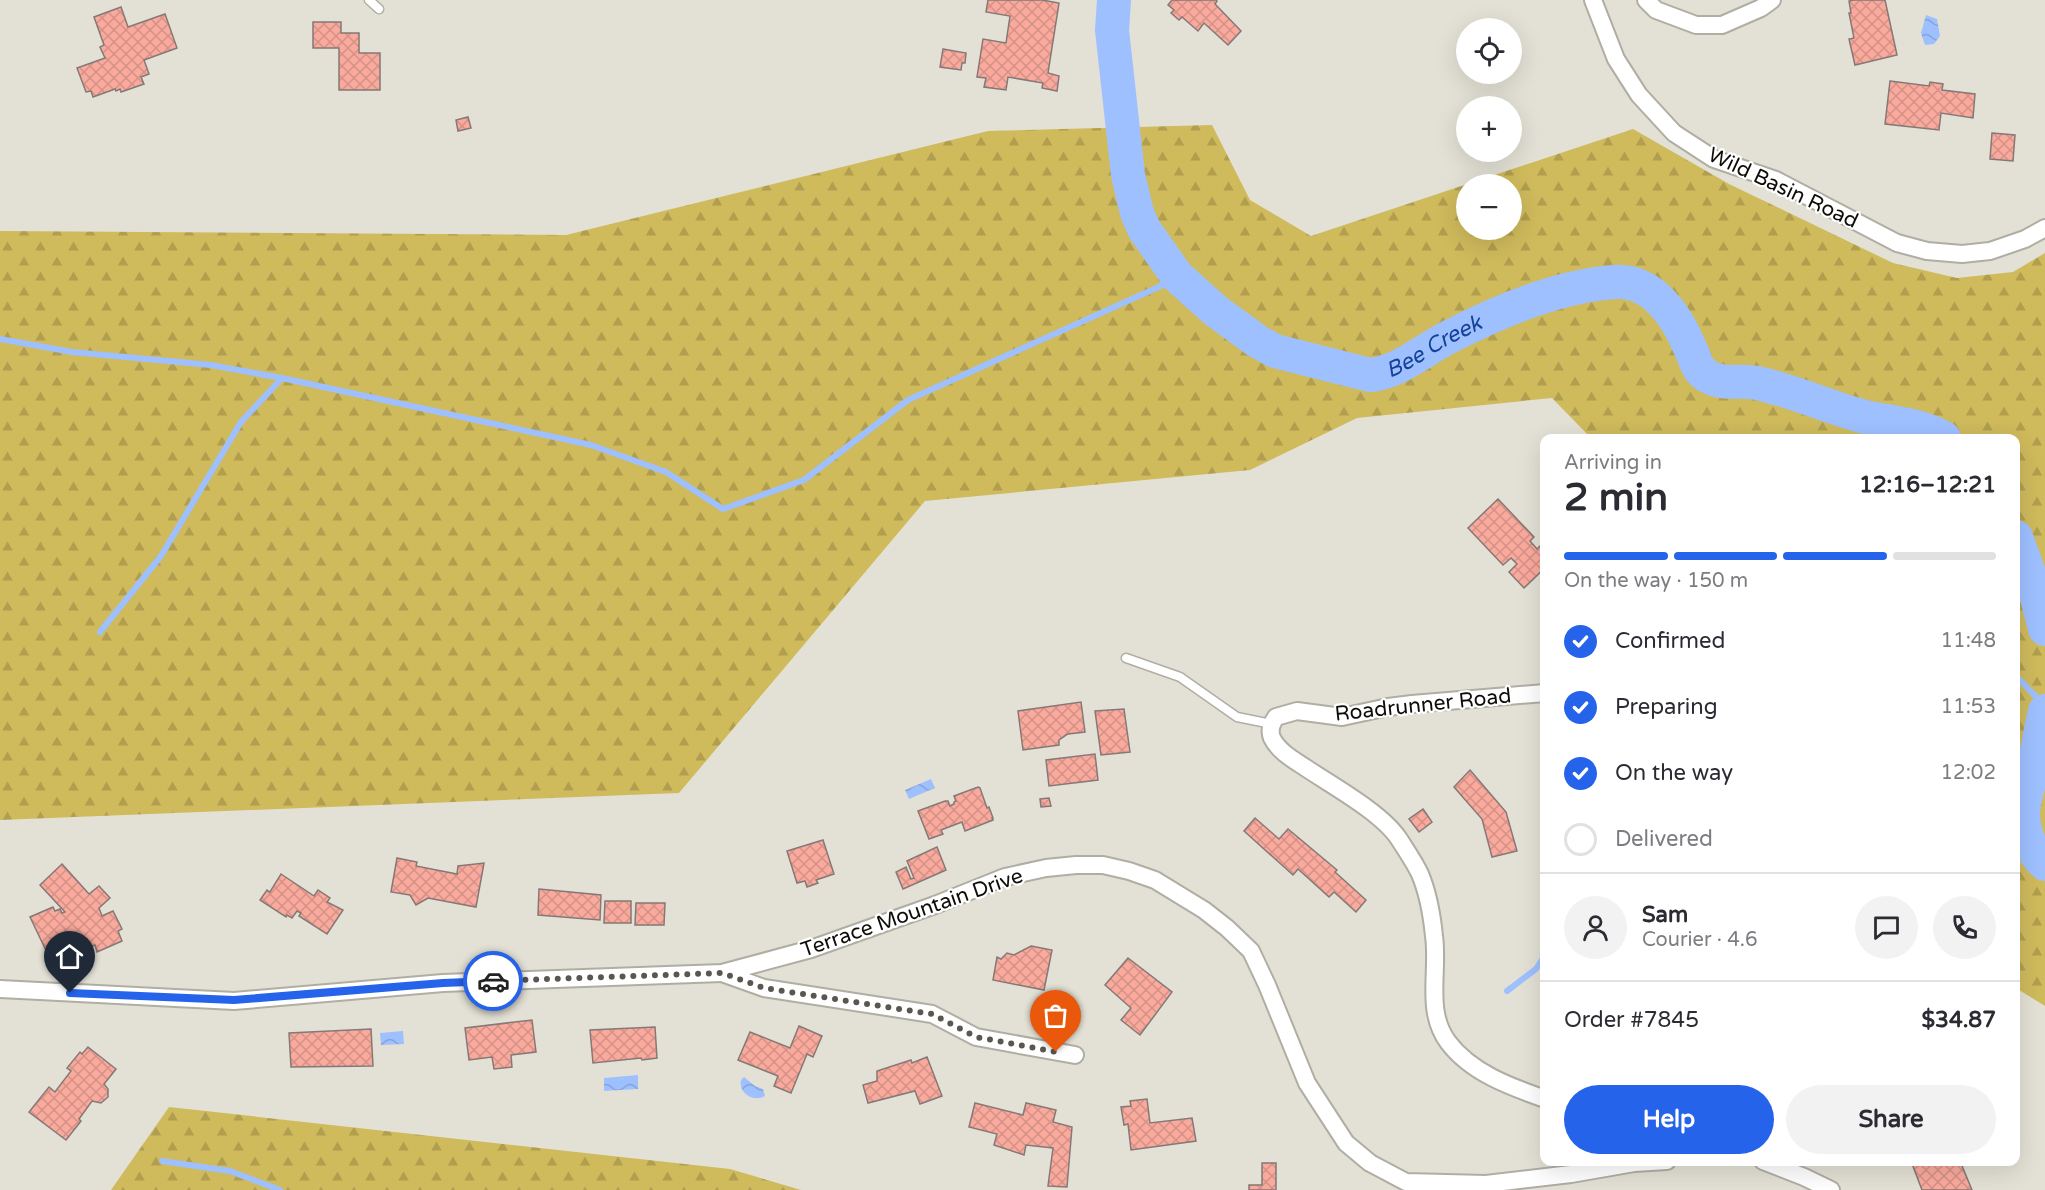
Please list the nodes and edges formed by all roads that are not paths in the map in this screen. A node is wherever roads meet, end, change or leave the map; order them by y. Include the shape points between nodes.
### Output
1 (369, 0) edge
2 (1593, 0) edge
3 (1646, 0) edge
4 (1772, 0) edge
5 (380, 9) dead end
6 (2045, 228) edge
7 (1126, 658) dead end
8 (1540, 693) edge
9 (1272, 724) junction
10 (722, 973) junction
11 (0, 989) edge
12 (1076, 1055) dead end
13 (1540, 1097) edge
14 (1617, 1166) edge
15 (1776, 1166) edge
16 (1831, 1190) edge

1 - 5 lane
2 - 6 street, Wild Basin Road via 1616,58 1639,95 1674,133 1714,159 1776,180 1897,243 1927,251 1990,251
3 - 4 street via 1656,10 1696,25 1722,25
7 - 9 lane via 1180,677 1236,717
8 - 9 street, Roadrunner Road via 1412,704 1342,717 1297,711 1276,717
9 - 13 street via 1271,737 1283,753 1368,809 1398,837 1420,874 1435,939 1433,998 1438,1022 1448,1042 1487,1075
10 - 11 street, Terrace Mountain Drive via 443,983 234,1000
10 - 12 street via 764,988 932,1014 976,1037
10 - 14 street, Terrace Mountain Drive via 811,949 1005,878 1046,868 1103,865 1155,880 1212,916 1251,951 1307,1083 1346,1143 1370,1164 1406,1182 1485,1184
15 - 16 street

